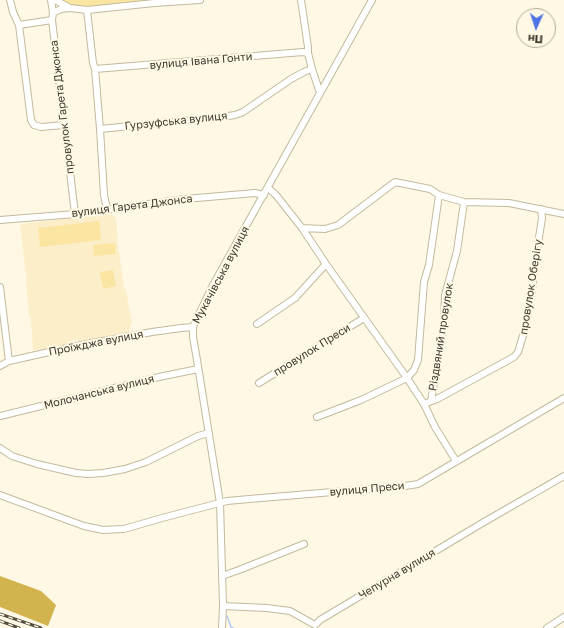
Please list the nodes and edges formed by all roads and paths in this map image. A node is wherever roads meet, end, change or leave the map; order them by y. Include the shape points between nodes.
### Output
1 (10, 0) edge
2 (51, 0) edge
3 (55, 0) edge
4 (200, 0) edge
5 (301, 0) edge
6 (372, 0) edge
7 (70, 8) junction
8 (87, 10) junction
9 (53, 13) junction
10 (52, 20) junction
11 (19, 25) junction
12 (308, 53) junction
13 (95, 69) junction
14 (312, 69) junction
15 (320, 93) junction
16 (64, 125) junction
17 (100, 129) junction
18 (268, 188) junction
19 (264, 195) junction
20 (440, 195) junction
21 (464, 202) junction
22 (107, 209) junction
23 (541, 209) junction
24 (74, 214) junction
25 (564, 214) edge
26 (0, 220) edge
27 (302, 228) junction
28 (326, 264) junction
29 (0, 287) edge
30 (1, 305) edge
31 (364, 318) junction
32 (257, 324) dead end
33 (193, 327) junction
34 (9, 360) junction
35 (0, 366) edge
36 (198, 369) junction
37 (407, 378) junction
38 (259, 383) dead end
39 (564, 398) edge
40 (431, 401) junction
41 (424, 404) junction
42 (0, 416) edge
43 (317, 417) dead end
44 (209, 433) junction
45 (0, 448) edge
46 (456, 461) junction
47 (564, 476) edge
48 (0, 495) edge
49 (220, 503) junction
50 (304, 544) dead end
51 (222, 576) junction
52 (223, 606) junction
53 (564, 617) edge
54 (318, 627) edge
55 (222, 628) edge
56 (547, 628) edge

1 - 11 street
2 - 9 street, провулок Гарета Джонса
3 - 7 street
4 - 8 street via 154,2
5 - 12 street
6 - 15 street, Мукачівська вулиця
7 - 8 street
7 - 9 street
8 - 13 street
9 - 10 street, провулок Гарета Джонса
10 - 11 street
10 - 16 street, провулок Гарета Джонса
11 - 16 street via 31,120 34,125 41,127
12 - 13 street, вулиця Івана Гонти
12 - 14 street
13 - 17 street
14 - 15 street
14 - 17 street, Гурзуфська вулиця via 291,79 235,115
15 - 18 street, Мукачівська вулиця
16 - 24 street, провулок Гарета Джонса
17 - 22 street
18 - 19 street, Мукачівська вулиця
18 - 27 street
19 - 22 street, вулиця Гарета Джонса via 255,193 185,199
19 - 33 street, Мукачівська вулиця via 212,287
20 - 21 street
20 - 27 street via 430,189 395,182 338,225 325,229
20 - 37 street, Різдвяний провулок via 424,282 418,360
21 - 23 street via 509,203
21 - 40 street, Різдвяний провулок via 457,251 446,295 444,325
22 - 24 street, вулиця Гарета Джонса
23 - 25 street
23 - 40 street, провулок Оберігу via 532,290 518,352 514,357
24 - 26 street, вулиця Гарета Джонса
27 - 28 street
28 - 31 street
28 - 32 street via 295,298
29 - 30 street
30 - 34 street
31 - 37 street
31 - 38 street, провулок Преси
33 - 34 street, Проїжджа вулиця
33 - 36 street, Мукачівська вулиця
34 - 35 street, Проїжджа вулиця
36 - 42 street, Молочанська вулиця
36 - 44 street, Мукачівська вулиця
37 - 41 street
37 - 43 street
39 - 46 street, вулиця Преси
40 - 41 street, провулок Оберігу
41 - 46 street
44 - 45 street via 146,462 103,473 76,473 37,464 12,456
44 - 49 street, Мукачівська вулиця
46 - 49 street, вулиця Преси via 418,484 249,498
47 - 54 street, Чепурна вулиця via 320,620
48 - 49 street, вулиця Преси via 84,526 103,530 124,529
49 - 51 street, Мукачівська вулиця
50 - 51 street
51 - 52 street, Мукачівська вулиця
52 - 54 street, Чепурна вулиця via 290,610
52 - 55 street, Мукачівська вулиця
53 - 56 street

